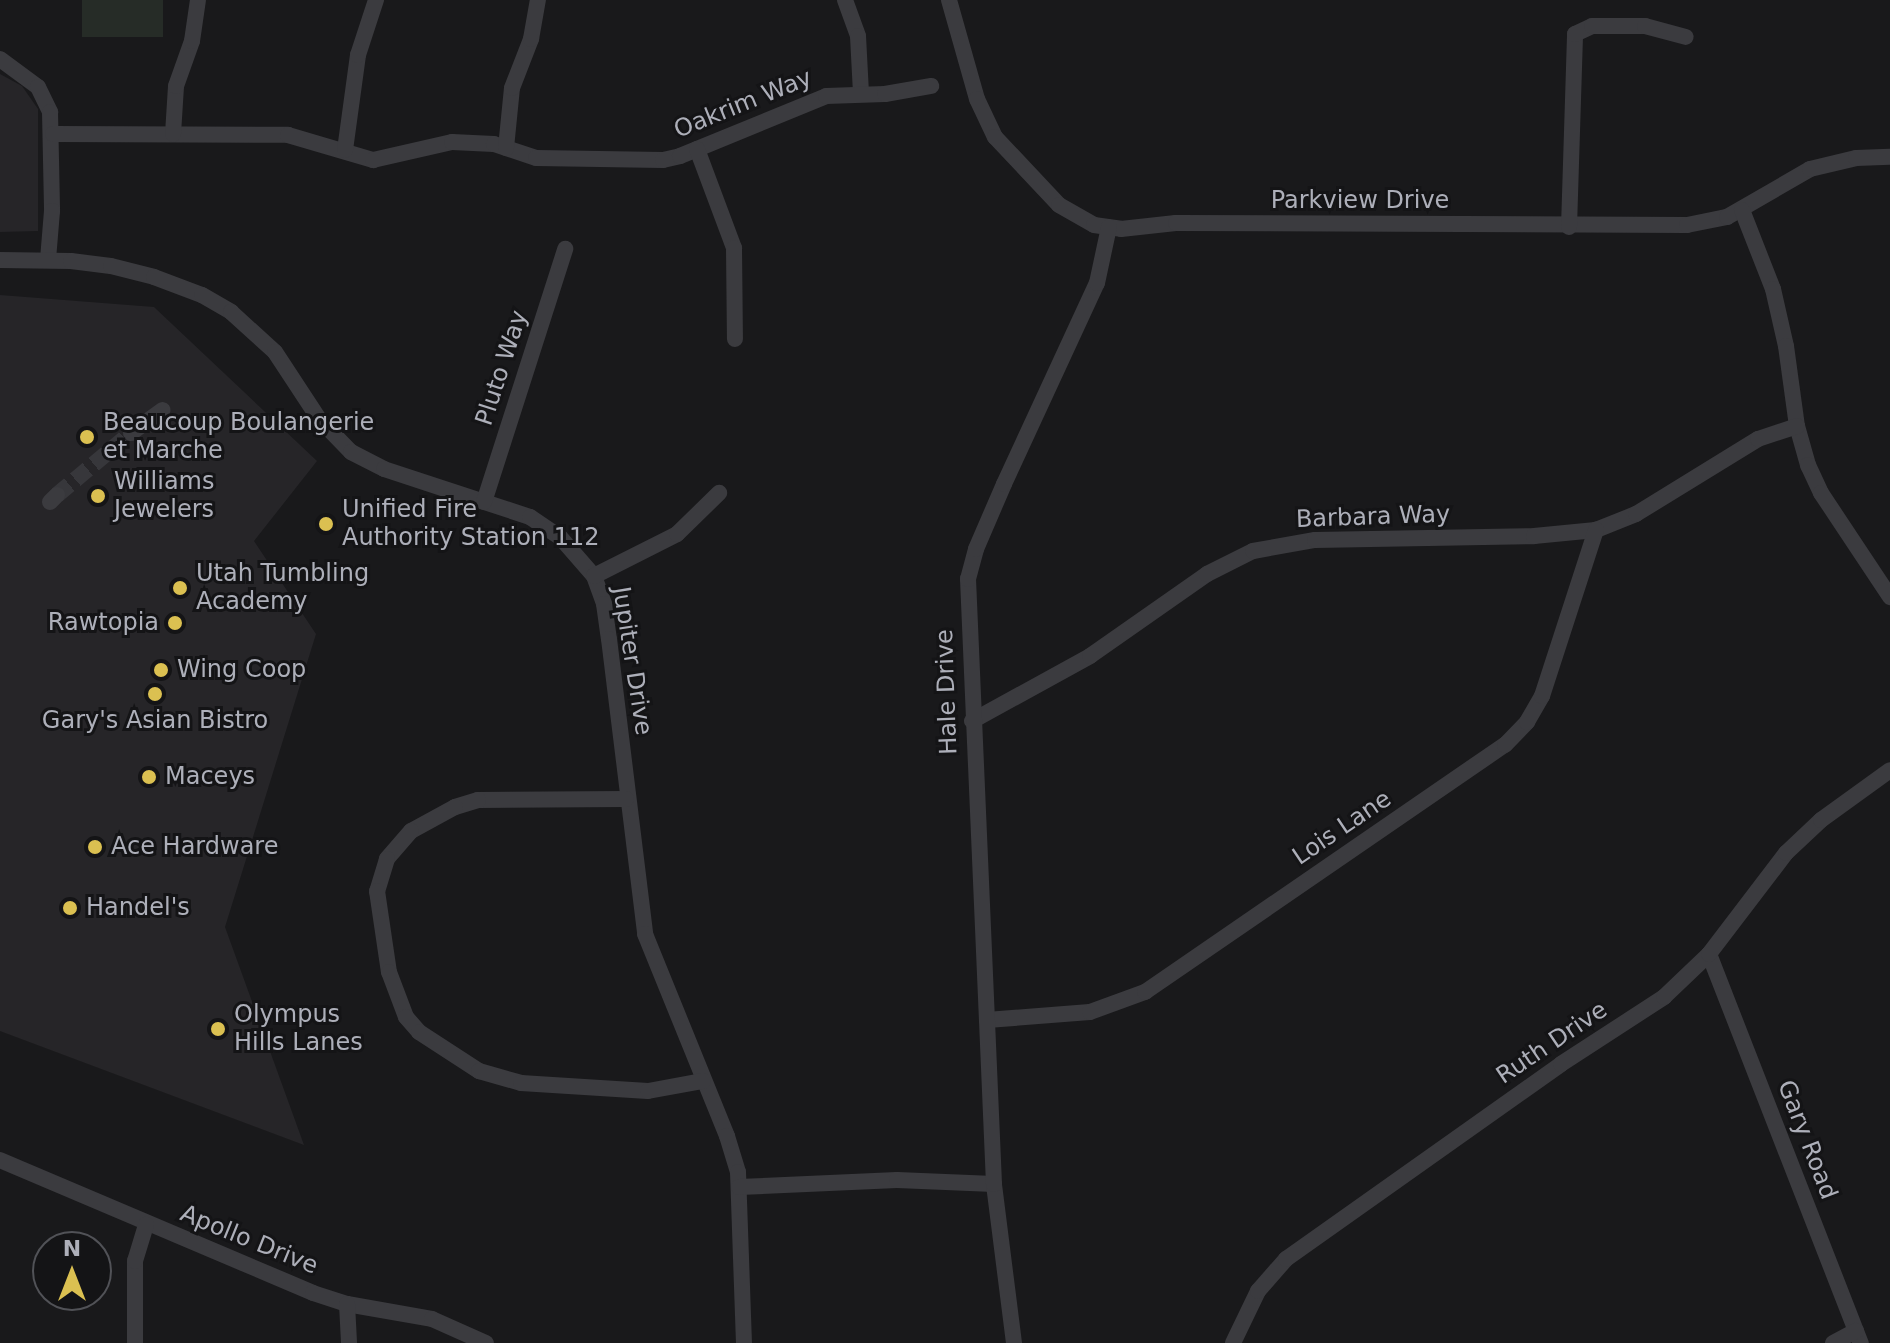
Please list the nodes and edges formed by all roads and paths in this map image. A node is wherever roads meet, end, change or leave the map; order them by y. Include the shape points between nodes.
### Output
1 (198, 0) edge
2 (376, 0) edge
3 (538, 0) edge
4 (845, 0) edge
5 (949, 0) edge
6 (1686, 37) dead end
7 (0, 59) edge
8 (931, 86) dead end
9 (861, 94) junction
10 (53, 134) junction
11 (173, 134) junction
12 (506, 148) junction
13 (697, 149) junction
14 (345, 150) junction
15 (1890, 157) edge
16 (1742, 210) junction
17 (1109, 227) junction
18 (1569, 227) junction
19 (565, 249) dead end
20 (0, 260) edge
21 (48, 260) junction
22 (735, 339) dead end
23 (163, 410) dead end
24 (1797, 426) junction
25 (131, 433) tunnel mouth
26 (719, 493) dead end
27 (484, 502) junction
28 (1596, 530) junction
29 (594, 576) junction
30 (1890, 597) edge
31 (972, 721) junction
32 (1890, 770) edge
33 (626, 799) junction
34 (1709, 954) junction
35 (987, 1020) junction
36 (703, 1081) junction
37 (0, 1160) edge
38 (994, 1184) junction
39 (739, 1187) junction
40 (146, 1225) junction
41 (347, 1304) junction
42 (1858, 1337) edge
43 (135, 1343) edge
44 (349, 1343) edge
45 (486, 1343) edge
46 (744, 1343) edge
47 (1014, 1343) edge
48 (1233, 1343) edge
49 (1833, 1343) edge

1 - 11 street via 192,41 176,86
2 - 14 street via 358,55
3 - 12 street via 531,39 512,88
4 - 9 street via 858,36
5 - 17 street, Parkview Drive via 977,99 995,137 1059,205 1082,220
6 - 18 street via 1645,26 1592,26 1575,34
7 - 10 street via 44,94
8 - 9 street, Oakrim Way
9 - 13 street, Oakrim Way via 810,100
10 - 11 street, Oakrim Way
10 - 21 street
11 - 14 street, Oakrim Way via 288,135
12 - 13 street, Oakrim Way via 529,157 599,160 668,159
12 - 14 street, Oakrim Way via 483,142 443,143 381,160
13 - 22 street via 734,248
15 - 16 street, Parkview Drive via 1856,158 1810,169
16 - 18 street, Parkview Drive via 1687,225
16 - 24 street via 1780,317
17 - 18 street, Parkview Drive
17 - 31 street, Hale Drive via 1097,283 971,564 967,594
19 - 27 street, Pluto Way
20 - 21 street, Jupiter Drive
21 - 27 street, Jupiter Drive via 131,271 202,295 231,312 275,352 319,419 351,452 384,469
23 - 25 street
24 - 28 street, Barbara Way via 1758,439 1636,514
24 - 30 street via 1814,480
26 - 29 street via 677,534
27 - 29 street, Jupiter Drive via 545,526
28 - 31 street, Barbara Way via 1315,540 1253,551 1207,574 1090,656
28 - 35 street, Lois Lane via 1542,696 1505,745 1145,992 1090,1012
29 - 33 street, Jupiter Drive via 604,604
31 - 35 street, Hale Drive
32 - 34 street, Ruth Drive via 1786,853
33 - 36 street, Jupiter Drive via 645,934
33 - 36 street via 478,800 411,831 387,859 377,891 389,972 406,1017 419,1032 454,1058 490,1075 521,1083 648,1091
34 - 42 street, Gary Road
34 - 48 street, Ruth Drive via 1645,1012 1561,1064 1303,1245 1258,1291
35 - 38 street, Hale Drive
36 - 39 street, Jupiter Drive via 734,1156
37 - 40 street, Apollo Drive
38 - 39 street via 897,1180
38 - 47 street, Hale Drive
39 - 46 street, Jupiter Drive
40 - 41 street, Apollo Drive
40 - 43 street via 135,1261
41 - 44 street
41 - 45 street, Apollo Drive via 432,1319
42 - 49 street

